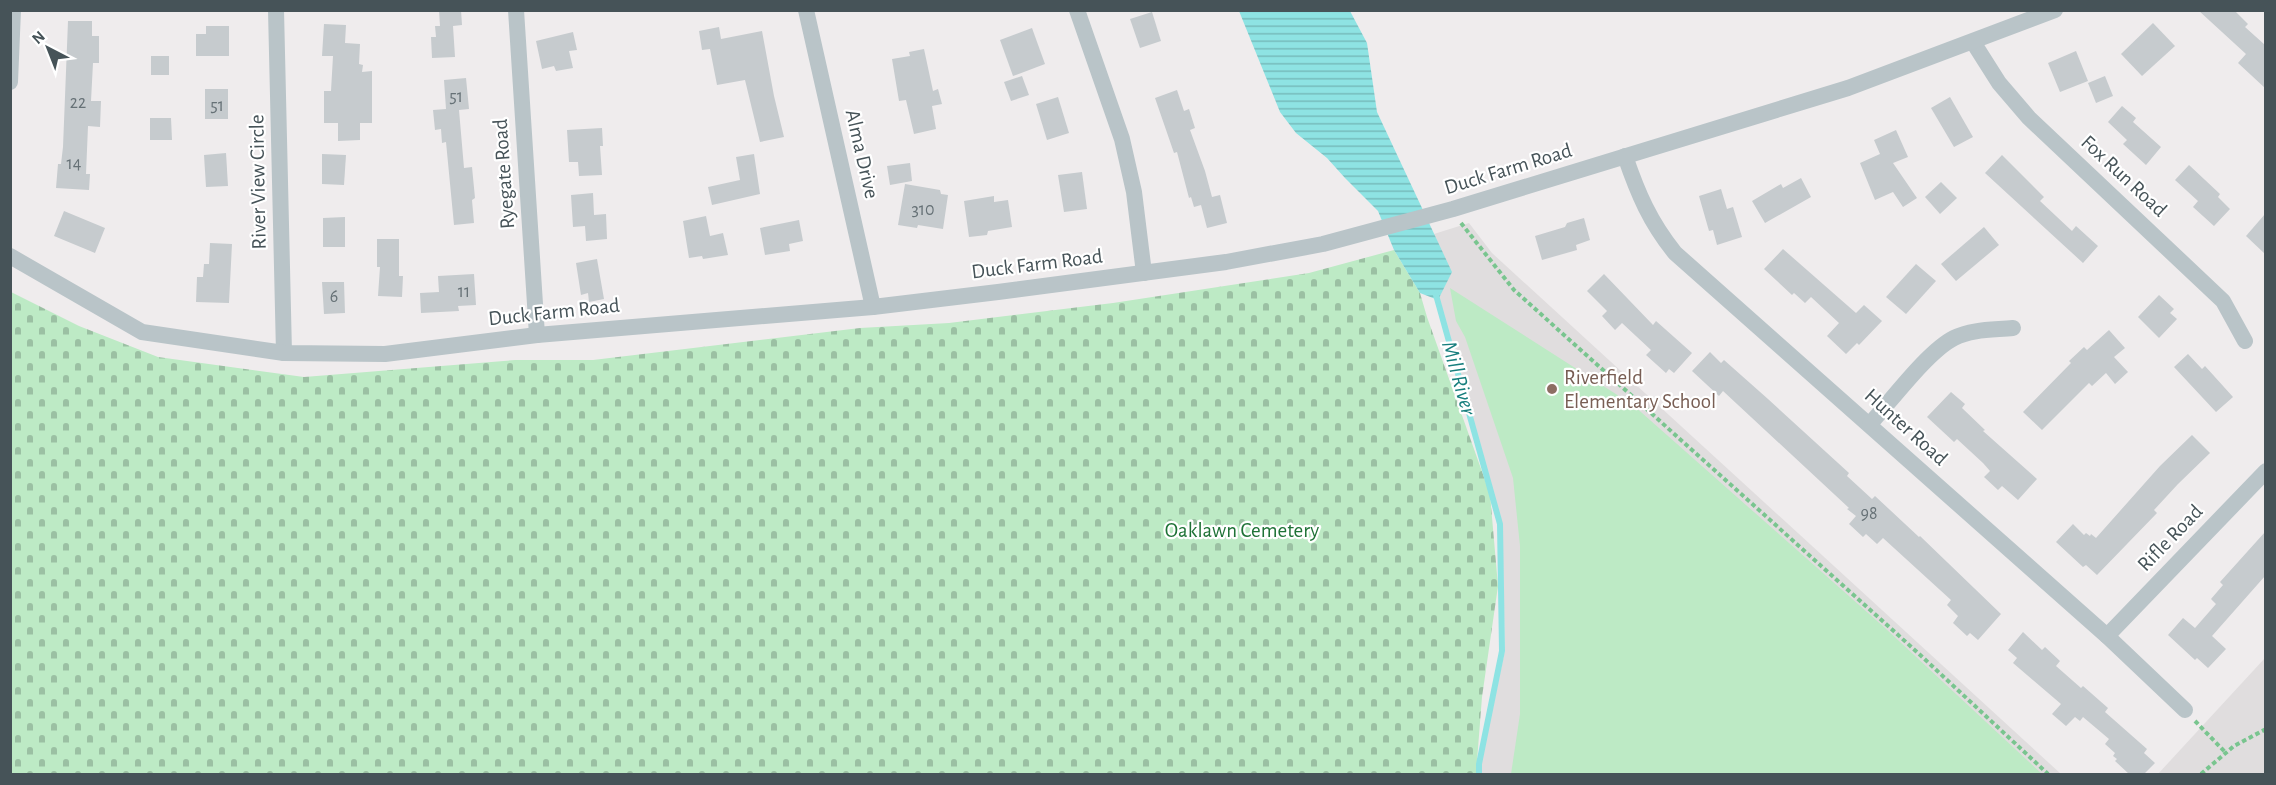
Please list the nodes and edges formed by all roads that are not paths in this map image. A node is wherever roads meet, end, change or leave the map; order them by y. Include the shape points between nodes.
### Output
1 (13, 10) edge
2 (276, 10) edge
3 (516, 10) edge
4 (806, 10) edge
5 (1077, 10) edge
6 (2055, 10) edge
7 (1973, 42) junction
8 (10, 82) edge
9 (1625, 156) junction
10 (10, 256) edge
11 (1144, 273) junction
12 (873, 307) junction
13 (2013, 328) dead end
14 (537, 335) junction
15 (2245, 341) dead end
16 (284, 353) junction
17 (1870, 424) junction
18 (2265, 471) edge
19 (2107, 636) junction
20 (2185, 710) road end

1 - 8 street
2 - 16 street, River View Circle
3 - 14 street, Ryegate Road
4 - 12 street, Alma Drive
5 - 11 street via 1122,139 1134,192
6 - 7 street, Duck Farm Road
7 - 9 street, Duck Farm Road via 1848,88
7 - 15 street, Fox Run Road via 1999,83 2029,118 2223,301
9 - 11 street, Duck Farm Road via 1457,216 1274,255
9 - 17 street, Hunter Road via 1642,204 1675,254
10 - 16 street, Duck Farm Road via 142,332
11 - 12 street, Duck Farm Road
12 - 14 street, Duck Farm Road
13 - 17 street via 1954,338 1937,350
14 - 16 street, Duck Farm Road via 386,354
17 - 19 street, Hunter Road
18 - 19 street, Rifle Road
19 - 20 street, Hunter Road

